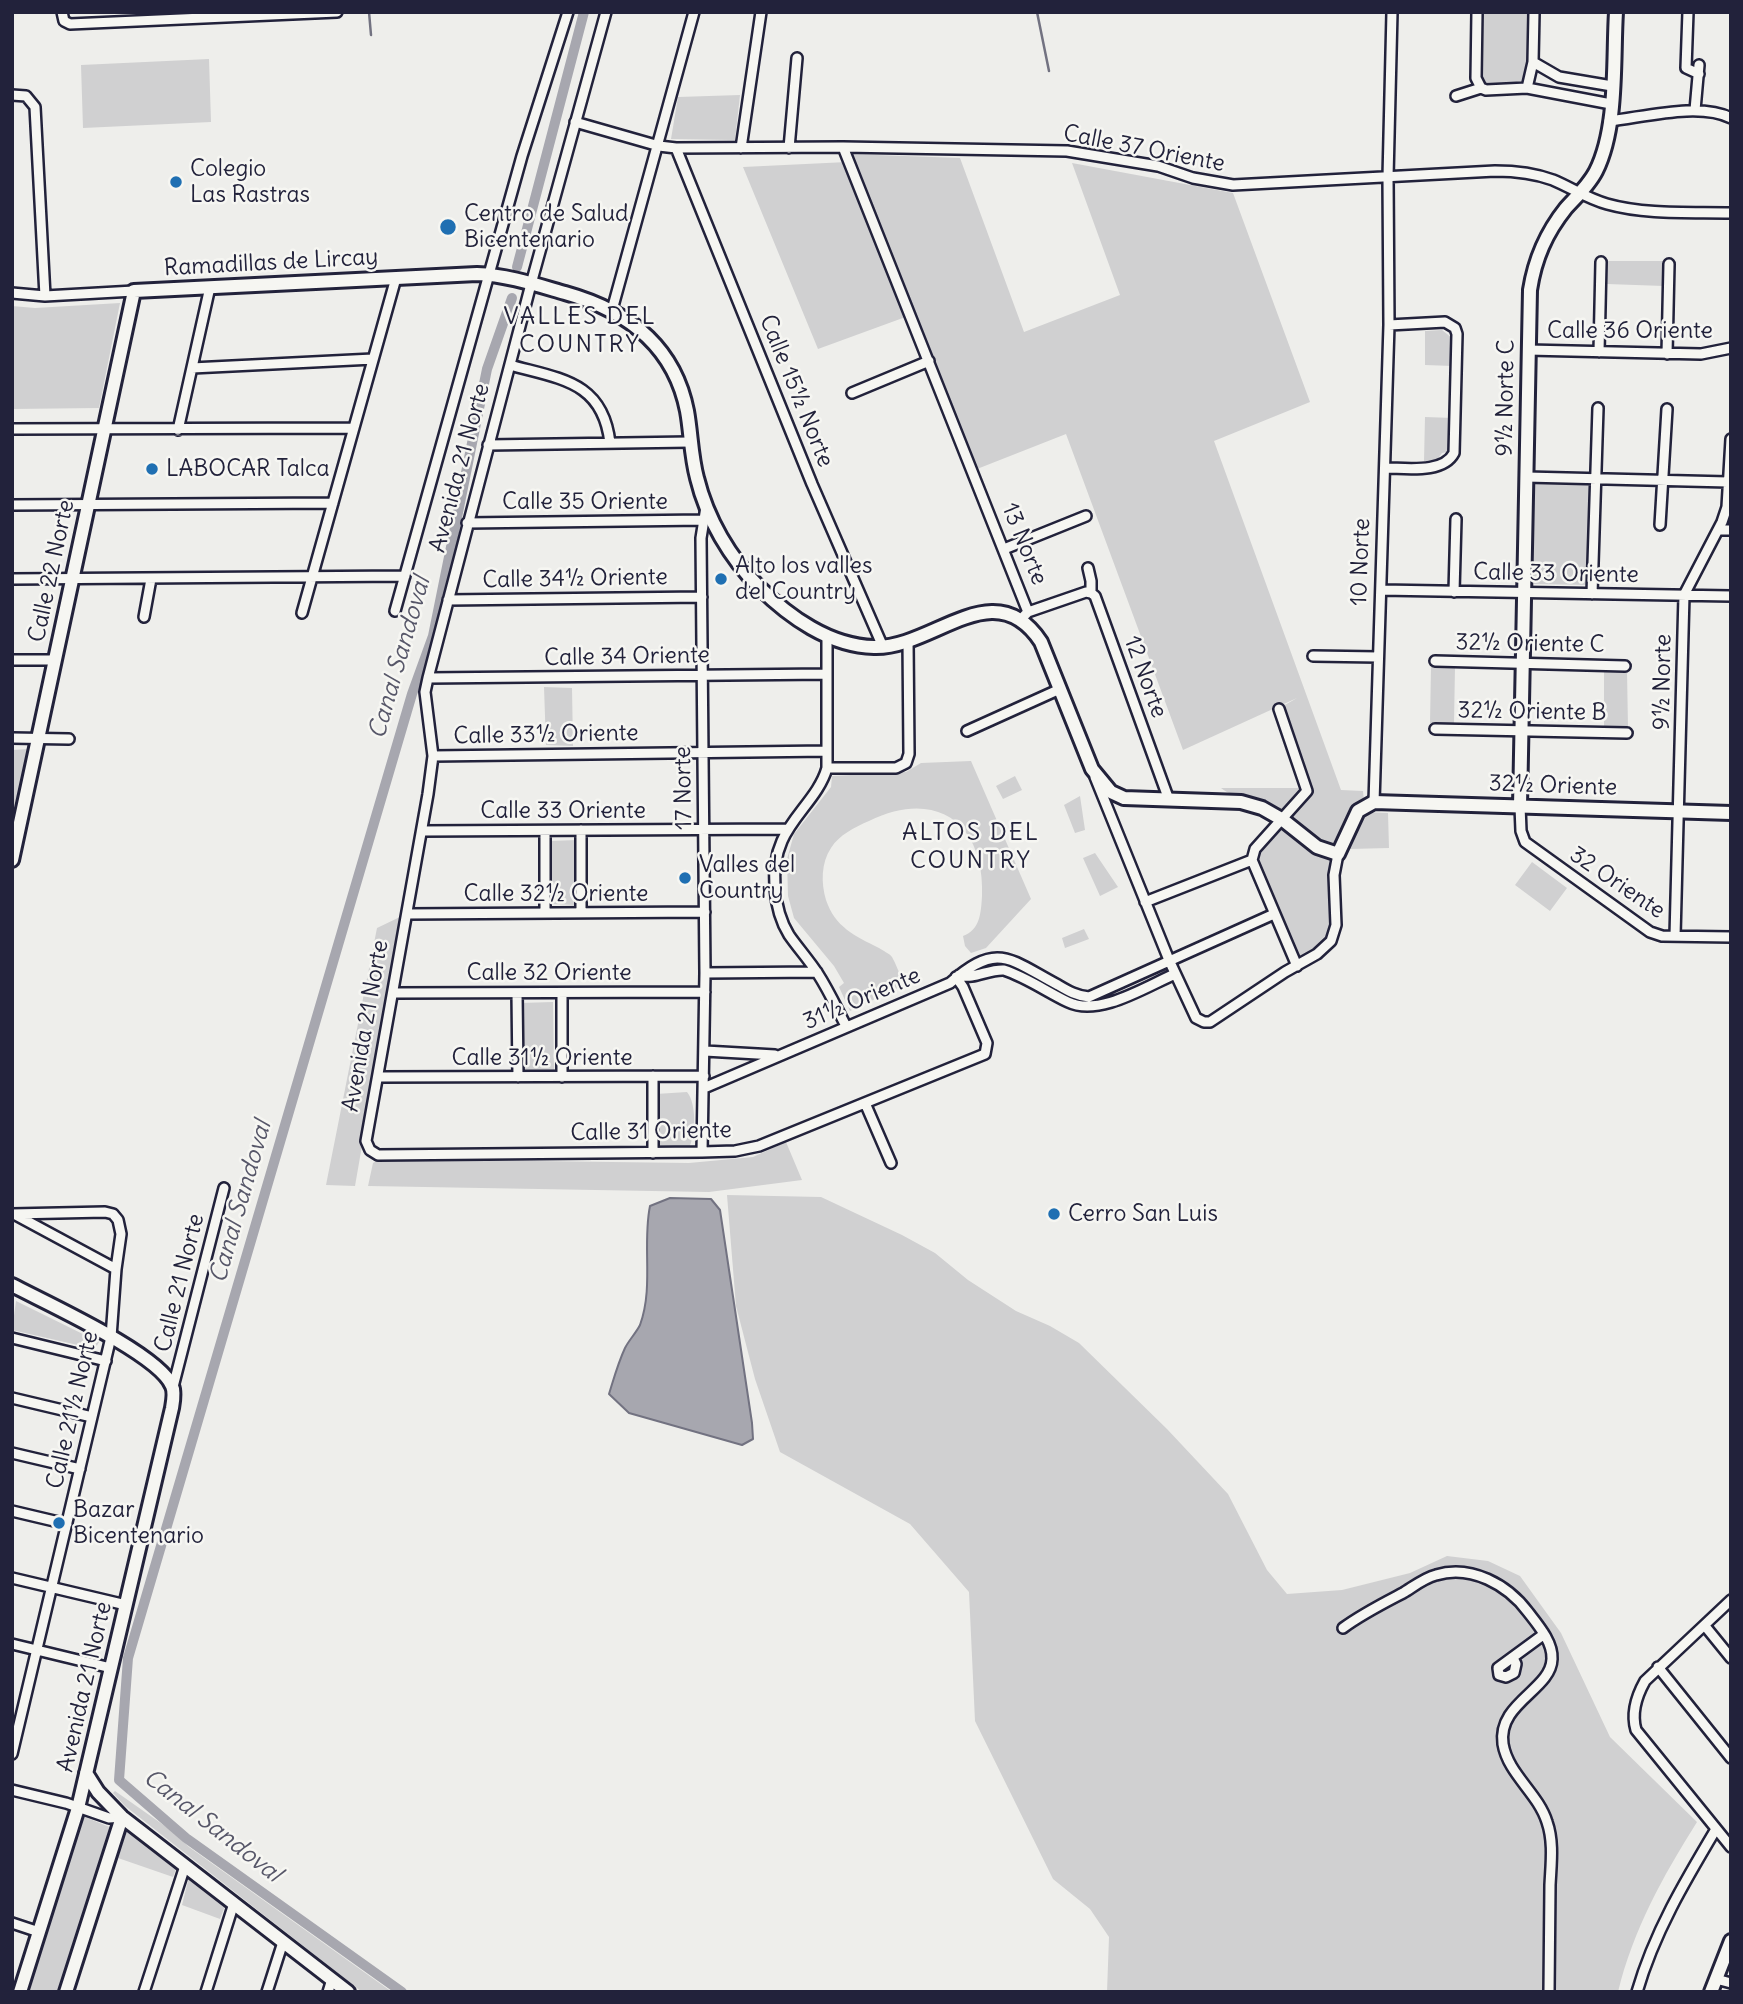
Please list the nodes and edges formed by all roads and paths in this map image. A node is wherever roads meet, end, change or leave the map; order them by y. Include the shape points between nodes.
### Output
1 (62, 12) edge
2 (337, 12) edge
3 (568, 12) edge
4 (606, 12) edge
5 (694, 12) edge
6 (761, 12) edge
7 (1392, 12) edge
8 (1477, 12) edge
9 (1534, 12) edge
10 (1616, 12) edge
11 (1688, 12) edge
12 (269, 14) edge
13 (201, 15) edge
14 (129, 17) edge
15 (797, 58) dead end
16 (1533, 62) junction
17 (1612, 86) junction
18 (1481, 88) junction
19 (1527, 88) junction
20 (12, 95) edge
21 (1456, 96) dead end
22 (1611, 104) junction
23 (1695, 110) junction
24 (1731, 118) edge
25 (1609, 121) junction
26 (575, 122) junction
27 (659, 146) junction
28 (676, 148) junction
29 (741, 148) junction
30 (789, 148) junction
31 (843, 148) junction
32 (1388, 177) junction
33 (1579, 194) junction
34 (1731, 213) edge
35 (1601, 262) dead end
36 (1669, 264) dead end
37 (489, 274) junction
38 (396, 278) junction
39 (531, 284) junction
40 (210, 287) junction
41 (134, 291) junction
42 (12, 293) edge
43 (45, 296) junction
44 (612, 310) junction
45 (1390, 325) junction
46 (1731, 348) edge
47 (1528, 350) junction
48 (1599, 352) junction
49 (1667, 354) junction
50 (373, 359) junction
51 (929, 361) junction
52 (510, 365) junction
53 (192, 368) junction
54 (852, 393) dead end
55 (1598, 408) dead end
56 (1667, 410) dead end
57 (354, 428) junction
58 (12, 429) edge
59 (105, 429) junction
60 (178, 430) junction
61 (1731, 439) edge
62 (690, 442) junction
63 (610, 443) junction
64 (488, 445) junction
65 (1385, 468) junction
66 (1730, 469) edge
67 (1526, 477) junction
68 (1596, 478) junction
69 (1663, 480) junction
70 (1728, 482) junction
71 (333, 503) junction
72 (12, 505) edge
73 (88, 506) junction
74 (704, 514) junction
75 (1086, 516) dead end
76 (1455, 519) dead end
77 (467, 523) junction
78 (1660, 525) dead end
79 (1718, 530) junction
80 (1731, 530) edge
81 (1004, 549) junction
82 (1088, 568) dead end
83 (405, 576) junction
84 (312, 577) junction
85 (12, 579) edge
86 (72, 579) junction
87 (151, 579) junction
88 (1381, 590) junction
89 (1454, 592) junction
90 (1091, 593) junction
91 (1524, 593) junction
92 (1592, 594) junction
93 (1684, 595) junction
94 (1731, 596) edge
95 (702, 597) junction
96 (448, 600) junction
97 (395, 611) dead end
98 (302, 613) dead end
99 (1024, 616) junction
100 (144, 617) dead end
101 (827, 635) junction
102 (908, 640) junction
103 (883, 647) junction
104 (1313, 656) dead end
105 (1378, 657) junction
106 (12, 660) edge
107 (55, 660) junction
108 (1435, 661) dead end
109 (1523, 663) junction
110 (1625, 666) dead end
111 (827, 674) junction
112 (703, 675) junction
113 (428, 678) junction
114 (1060, 690) junction
115 (1279, 709) dead end
116 (1435, 729) dead end
117 (967, 731) dead end
118 (1521, 731) junction
119 (1627, 733) dead end
120 (12, 738) edge
121 (38, 738) junction
122 (69, 739) dead end
123 (827, 751) junction
124 (703, 753) junction
125 (433, 756) junction
126 (827, 768) junction
127 (1092, 769) junction
128 (1169, 800) junction
129 (1374, 802) junction
130 (1520, 806) junction
131 (1680, 811) junction
132 (1731, 813) edge
133 (1283, 820) junction
134 (788, 829) junction
135 (581, 830) junction
136 (704, 830) junction
137 (422, 831) junction
138 (545, 831) junction
139 (14, 842) edge
140 (1338, 854) junction
141 (12, 860) edge
142 (1252, 860) junction
143 (1145, 902) junction
144 (705, 912) junction
145 (545, 913) junction
146 (581, 913) junction
147 (407, 914) junction
148 (1274, 914) junction
149 (1675, 936) junction
150 (1731, 937) edge
151 (1169, 960) junction
152 (1297, 966) junction
153 (817, 972) junction
154 (705, 973) junction
155 (1175, 974) junction
156 (958, 976) junction
157 (705, 992) junction
158 (394, 993) junction
159 (517, 993) junction
160 (562, 993) junction
161 (1084, 1002) junction
162 (846, 1026) junction
163 (705, 1051) junction
164 (777, 1055) junction
165 (653, 1076) junction
166 (704, 1076) junction
167 (379, 1077) junction
168 (518, 1077) junction
169 (562, 1077) junction
170 (704, 1088) junction
171 (865, 1103) junction
172 (653, 1153) junction
173 (702, 1153) junction
174 (379, 1155) joint
175 (891, 1163) dead end
176 (224, 1188) dead end
177 (12, 1214) edge
178 (116, 1269) junction
179 (12, 1285) edge
180 (111, 1337) junction
181 (12, 1338) edge
182 (106, 1361) junction
183 (173, 1387) junction
184 (12, 1398) edge
185 (92, 1417) junction
186 (12, 1453) edge
187 (80, 1469) junction
188 (12, 1511) edge
189 (67, 1524) junction
190 (12, 1578) edge
191 (52, 1587) junction
192 (1731, 1600) edge
193 (126, 1605) junction
194 (1705, 1626) junction
195 (1343, 1628) dead end
196 (1543, 1635) junction
197 (12, 1644) edge
198 (37, 1650) junction
199 (1513, 1658) dead end
200 (1731, 1658) edge
201 (1658, 1667) junction
202 (111, 1668) junction
203 (12, 1754) edge
204 (1731, 1758) edge
205 (86, 1773) junction
206 (12, 1790) edge
207 (78, 1808) junction
208 (122, 1817) junction
209 (1716, 1829) junction
210 (1731, 1847) edge
211 (185, 1866) junction
212 (234, 1903) junction
213 (12, 1923) edge
214 (39, 1932) junction
215 (1731, 1941) edge
216 (283, 1942) junction
217 (1731, 1983) edge
218 (330, 1986) edge
219 (1713, 1986) edge
220 (20, 1992) edge
221 (66, 1992) edge
222 (145, 1992) edge
223 (206, 1992) edge
224 (267, 1992) edge
225 (348, 1992) edge
226 (1549, 1992) edge
227 (1637, 1992) edge

1 - 14 street via 70,24
2 - 12 street
3 - 37 street, Avenida 21 Norte
4 - 26 street
5 - 27 street
6 - 29 street
7 - 32 street, 10 Norte
8 - 18 street via 1476,78
9 - 16 street
10 - 17 street, 9½ Norte C
11 - 23 street via 1686,68 1699,69
12 - 13 street
13 - 14 street
15 - 30 street
16 - 17 street via 1559,77
16 - 19 street
17 - 22 street, 9½ Norte C
18 - 19 street
18 - 21 street
19 - 22 street
20 - 43 street via 29,98 35,111
22 - 25 street, 9½ Norte C
23 - 24 street
23 - 25 street
25 - 33 street, 9½ Norte C via 1600,162
26 - 27 street, Calle 37 Oriente
26 - 39 street, Avenida 21 Norte
27 - 28 street, Calle 37 Oriente
27 - 44 street
28 - 29 street, Calle 37 Oriente
28 - 103 street, Calle 15½ Norte
29 - 30 street, Calle 37 Oriente
30 - 31 street, Calle 37 Oriente
31 - 32 street, Calle 37 Oriente via 1067,151 1233,185
31 - 51 street, 13 Norte
32 - 33 street, Calle 37 Oriente via 1518,172 1555,181
32 - 45 street, 10 Norte
33 - 34 street, Calle 37 Oriente via 1630,209
33 - 47 street, 9½ Norte C via 1550,230 1535,264
35 - 48 street
36 - 49 street
37 - 38 street, Ramadillas de Lircay
37 - 39 street, Ramadillas de Lircay
37 - 83 street, Avenida 21 Norte
38 - 40 street, Ramadillas de Lircay
38 - 50 street
39 - 44 street, Ramadillas de Lircay
39 - 52 street, Avenida 21 Norte
40 - 41 street, Ramadillas de Lircay
40 - 53 street
41 - 43 street, Ramadillas de Lircay
41 - 59 street, Calle 22 Norte
42 - 43 street, Ramadillas de Lircay
44 - 62 street, Ramadillas de Lircay via 641,330 669,364 684,396
45 - 65 street, 10 Norte
45 - 65 street via 1445,322 1455,328 1458,364 1454,453 1446,463 1429,467
46 - 49 street, Calle 36 Oriente
47 - 48 street, Calle 36 Oriente
47 - 67 street, 9½ Norte C
48 - 49 street, Calle 36 Oriente
50 - 53 street
50 - 57 street
51 - 54 street
51 - 81 street, 13 Norte
52 - 63 street via 585,390 604,416
52 - 64 street, Avenida 21 Norte
53 - 60 street
55 - 68 street
56 - 69 street
57 - 60 street
57 - 71 street
58 - 59 street
59 - 60 street
59 - 73 street, Calle 22 Norte
61 - 66 street, 9½ Norte
62 - 63 street
62 - 74 street, Ramadillas de Lircay
63 - 64 street
64 - 77 street, Avenida 21 Norte
65 - 88 street, 10 Norte
66 - 70 street, 9½ Norte
67 - 68 street
67 - 91 street, 9½ Norte C
68 - 69 street
68 - 92 street
69 - 70 street
69 - 78 street
70 - 79 street, 9½ Norte via 1727,507
71 - 73 street
71 - 84 street
72 - 73 street
73 - 86 street, Calle 22 Norte
74 - 77 street, Calle 35 Oriente
74 - 95 street, 17 Norte
74 - 101 street, Ramadillas de Lircay via 754,582 791,614
75 - 81 street
76 - 89 street
77 - 96 street, Avenida 21 Norte
79 - 80 street
79 - 93 street, 9½ Norte
81 - 99 street, 13 Norte
82 - 90 street, 12 Norte
83 - 84 street
83 - 97 street, Avenida 21 Norte
84 - 87 street
84 - 98 street
85 - 86 street
86 - 87 street
86 - 107 street, Calle 22 Norte
87 - 100 street
88 - 89 street, Calle 33 Oriente
88 - 105 street, 10 Norte
89 - 91 street, Calle 33 Oriente
90 - 99 street
90 - 128 street, 12 Norte
91 - 92 street, Calle 33 Oriente
91 - 109 street, 9½ Norte C
92 - 93 street, Calle 33 Oriente
93 - 94 street, Calle 33 Oriente
93 - 131 street, 9½ Norte
95 - 96 street, Calle 34½ Oriente
95 - 112 street, 17 Norte
96 - 113 street, Avenida 21 Norte
99 - 102 street via 985,612
99 - 114 street, 13 Norte via 1041,642
101 - 103 street, Ramadillas de Lircay via 856,645
101 - 111 street
102 - 103 street
102 - 126 street via 909,754 904,765 893,769
104 - 105 street
105 - 129 street, 10 Norte
106 - 107 street
107 - 121 street, Calle 22 Norte
108 - 109 street, 32½ Oriente C
109 - 110 street, 32½ Oriente C
109 - 118 street, 9½ Norte C
111 - 112 street, Calle 34 Oriente
111 - 123 street
112 - 113 street, Calle 34 Oriente
112 - 124 street, 17 Norte
113 - 125 street, Avenida 21 Norte via 425,692
114 - 117 street
114 - 127 street, 13 Norte
115 - 133 street via 1307,791
116 - 118 street, 32½ Oriente B
118 - 119 street, 32½ Oriente B
118 - 130 street, 9½ Norte C
120 - 121 street
121 - 122 street
121 - 139 street, Calle 22 Norte
123 - 124 street, Calle 33½ Oriente
123 - 126 street
124 - 125 street, Calle 33½ Oriente
124 - 136 street, 17 Norte
125 - 137 street, Avenida 21 Norte
126 - 134 street
127 - 128 street via 1111,792
127 - 143 street, 13 Norte
128 - 133 street via 1241,802
129 - 130 street, 32½ Oriente
129 - 140 street via 1358,811
130 - 131 street, 32½ Oriente
130 - 149 street, 32 Oriente via 1521,834 1529,845 1650,932
131 - 132 street, 32½ Oriente
131 - 149 street, 9½ Norte
133 - 140 street via 1317,848
133 - 142 street via 1255,849
134 - 136 street, Calle 33 Oriente
134 - 153 street via 778,851 777,901 789,934
135 - 136 street, Calle 33 Oriente
135 - 138 street, Calle 33 Oriente
135 - 146 street
136 - 144 street, 17 Norte
137 - 138 street, Calle 33 Oriente
137 - 147 street, Avenida 21 Norte
138 - 145 street
139 - 141 street, Calle 22 Norte
140 - 152 street via 1335,932 1325,948
142 - 143 street
142 - 148 street
143 - 151 street, 13 Norte
144 - 146 street, Calle 32½ Oriente
144 - 154 street, 17 Norte
145 - 146 street, Calle 32½ Oriente
145 - 147 street, Calle 32½ Oriente
147 - 158 street, Avenida 21 Norte
148 - 151 street
148 - 152 street
149 - 150 street, 32 Oriente
151 - 155 street, 13 Norte
151 - 161 street
152 - 155 street, 13 Norte via 1210,1022 1196,1018
153 - 154 street
153 - 162 street
154 - 157 street, 17 Norte
155 - 161 street via 1102,1005
156 - 161 street, 31½ Oriente via 985,959 1004,958
156 - 162 street, 31½ Oriente
156 - 171 street, Calle 31 Oriente via 987,1051
157 - 160 street, Calle 32 Oriente
157 - 163 street, 17 Norte
158 - 159 street, Calle 32 Oriente
158 - 167 street, Avenida 21 Norte
159 - 160 street, Calle 32 Oriente
159 - 168 street
160 - 169 street
162 - 164 street, 31½ Oriente
163 - 164 street, 31½ Oriente
163 - 166 street, 17 Norte
164 - 170 street, 31½ Oriente
165 - 166 street, Calle 31½ Oriente
165 - 169 street, Calle 31½ Oriente
165 - 172 street
166 - 170 street, 17 Norte
167 - 168 street, Calle 31½ Oriente
167 - 174 street, Avenida 21 Norte via 366,1142
168 - 169 street, Calle 31½ Oriente
170 - 173 street, 17 Norte
171 - 173 street, Calle 31 Oriente via 747,1149
171 - 175 street
172 - 173 street, Calle 31 Oriente
172 - 174 street, Calle 31 Oriente
176 - 183 street, Calle 21 Norte
177 - 178 street
177 - 178 street, Calle 21½ Norte via 113,1214 121,1226
178 - 180 street, Calle 21½ Norte
179 - 180 street
180 - 182 street, Calle 21½ Norte
180 - 183 street via 156,1366
181 - 182 street
182 - 185 street, Calle 21½ Norte
183 - 193 street, Avenida 21 Norte via 173,1408
184 - 185 street
185 - 187 street, Calle 21½ Norte
186 - 187 street
187 - 189 street, Calle 21½ Norte
188 - 189 street
189 - 191 street, Calle 21½ Norte
190 - 191 street
191 - 193 street
191 - 198 street, Calle 21½ Norte
192 - 194 street
193 - 202 street, Avenida 21 Norte
194 - 200 street
194 - 201 street
195 - 196 street via 1434,1575 1469,1573 1505,1588
196 - 199 street
196 - 226 street via 1552,1660 1541,1680 1511,1711 1503,1743 1510,1765 1542,1807 1551,1835
197 - 198 street
198 - 202 street
198 - 203 street, Calle 21½ Norte
201 - 204 street
201 - 209 street via 1638,1693 1633,1713 1636,1730
202 - 205 street, Avenida 21 Norte
205 - 207 street, Avenida 21 Norte
205 - 208 street
206 - 207 street
207 - 208 street via 109,1818
207 - 214 street, Avenida 21 Norte
208 - 211 street
208 - 221 street
209 - 210 street
209 - 227 street via 1676,1898
211 - 212 street
211 - 222 street
212 - 216 street
212 - 223 street
213 - 214 street
214 - 220 street, Avenida 21 Norte
215 - 219 street
216 - 218 street
216 - 224 street
217 - 219 street
218 - 225 street

